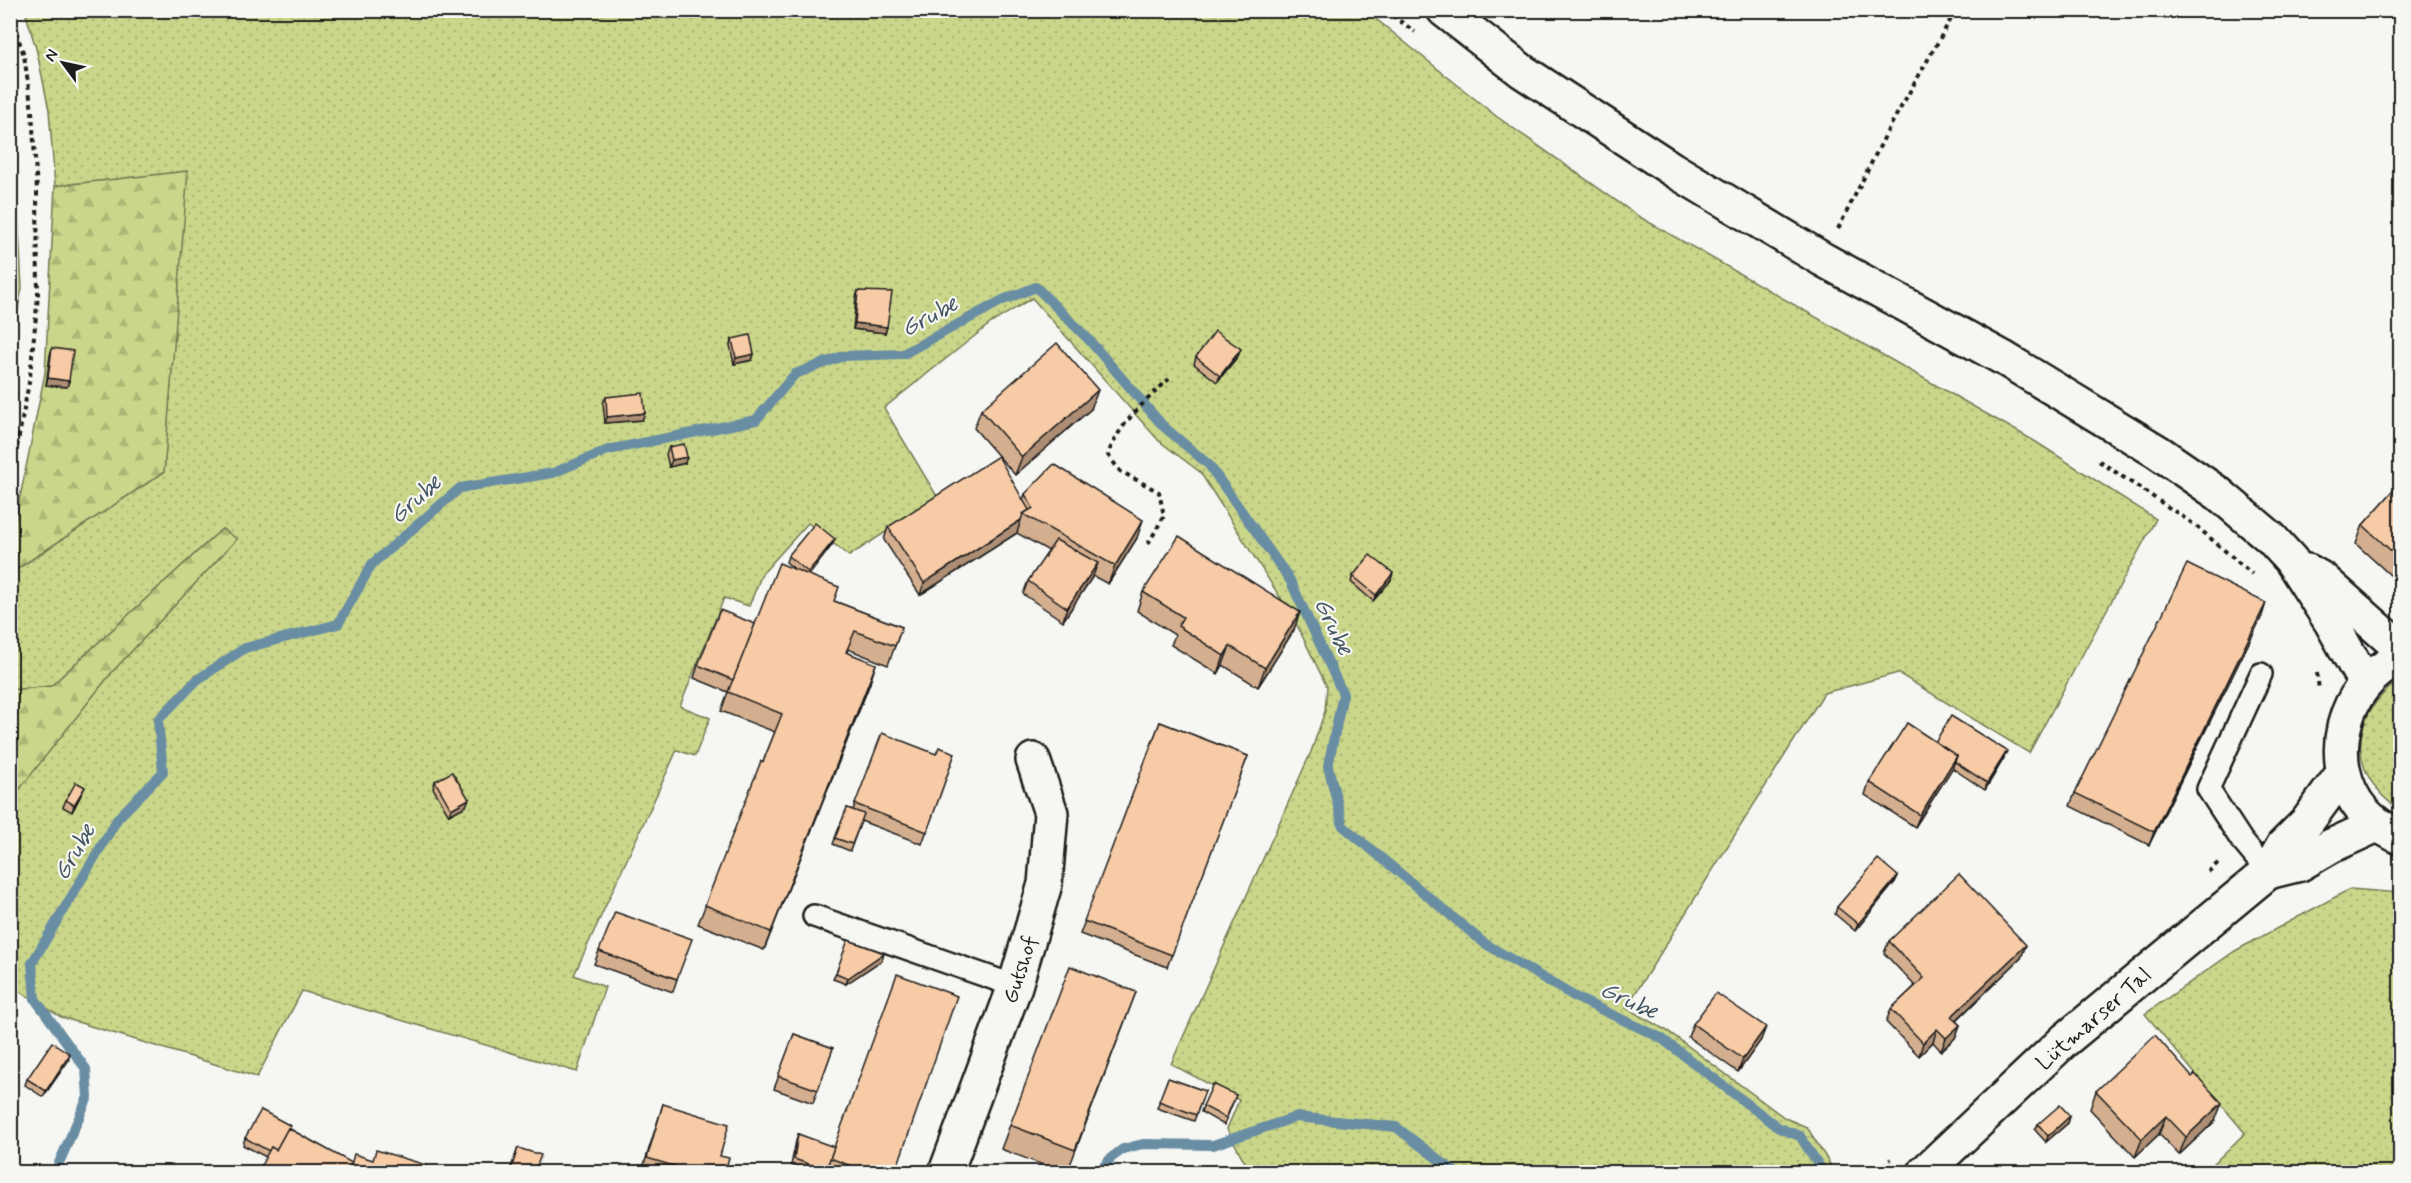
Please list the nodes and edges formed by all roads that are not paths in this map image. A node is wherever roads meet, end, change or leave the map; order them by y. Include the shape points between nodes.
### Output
1 (1444, 10) edge
2 (2292, 560) junction
3 (2400, 648) edge
4 (2400, 659) edge
5 (2261, 674) dead end
6 (2366, 683) junction
7 (1034, 760) dead end
8 (2343, 773) junction
9 (2389, 831) edge
10 (2268, 872) junction
11 (813, 916) dead end
12 (1015, 986) junction
13 (946, 1173) edge
14 (1925, 1173) edge

1 - 2 street via 1522,71 1672,170 1822,259 2005,359 2158,452 2219,494
2 - 3 street via 2322,579
2 - 6 street
4 - 6 street
5 - 10 lane via 2208,789
6 - 8 street via 2348,710 2340,741
7 - 12 street, Gutshof via 1051,813 1050,825 1045,884
8 - 9 street via 2362,810
8 - 10 street, Lütmarser Tal via 2307,822 2283,846
9 - 10 street, Lütmarser Tal via 2331,846 2300,864
10 - 14 street, Lütmarser Tal via 2065,1040
11 - 12 lane
12 - 13 street, Gutshof

